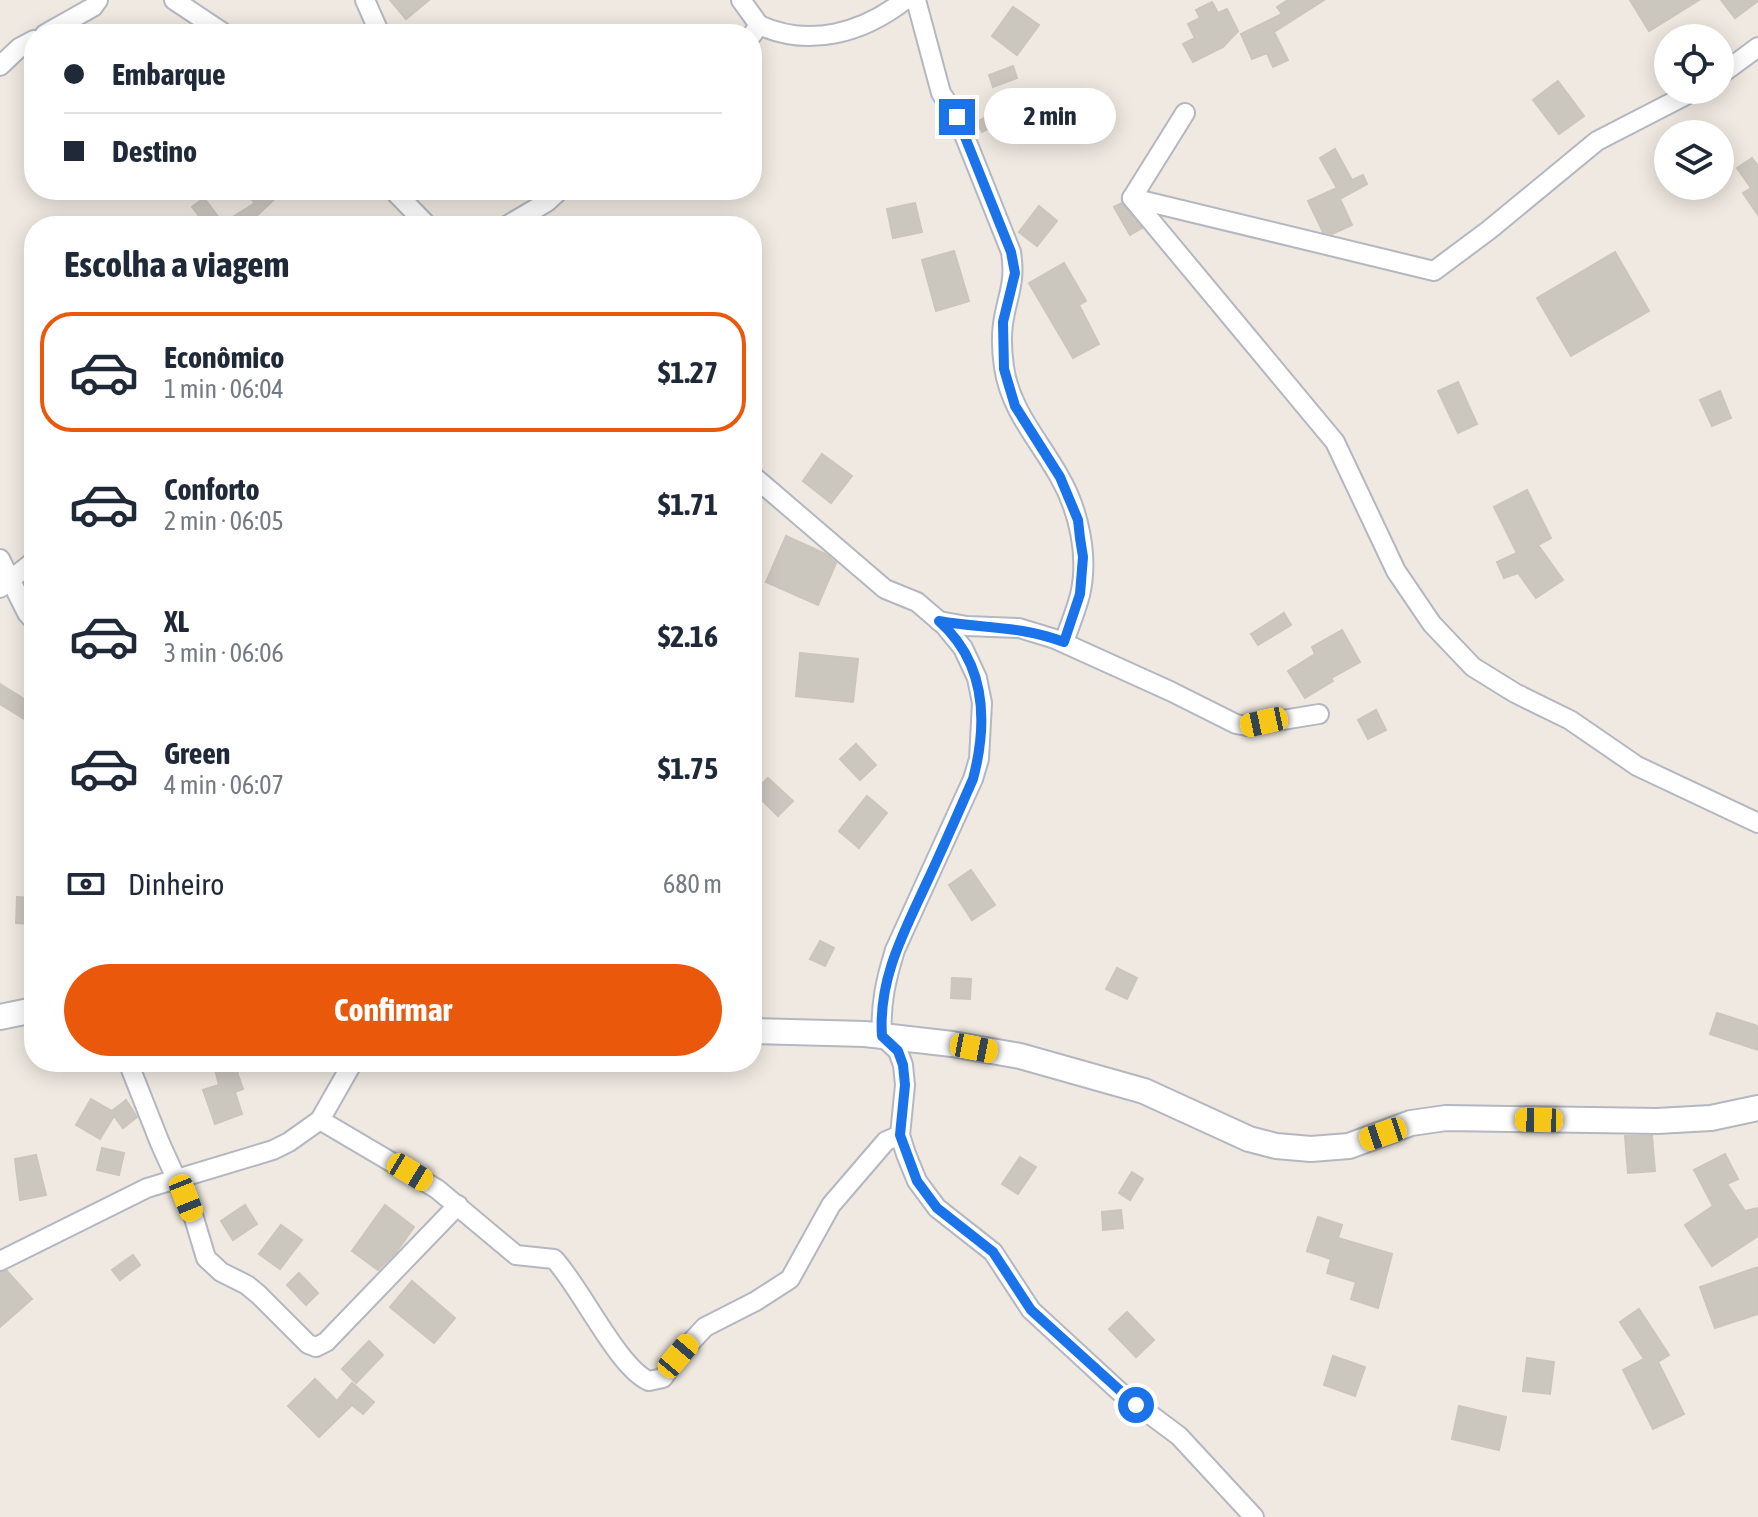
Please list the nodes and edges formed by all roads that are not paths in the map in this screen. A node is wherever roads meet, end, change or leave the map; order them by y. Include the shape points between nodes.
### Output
1 (98, 0) edge
2 (174, 0) edge
3 (365, 0) edge
4 (741, 0) edge
5 (905, 0) edge
6 (916, 0) edge
7 (63, 24) edge
8 (210, 24) edge
9 (376, 24) edge
10 (753, 24) edge
11 (762, 31) edge
12 (24, 45) edge
13 (1758, 47) edge
14 (1734, 65) edge
15 (0, 66) edge
16 (1669, 104) edge
17 (1185, 113) dead end
18 (1132, 198) junction
19 (403, 200) edge
20 (549, 200) edge
21 (418, 216) edge
22 (523, 216) edge
23 (762, 484) edge
24 (0, 559) edge
25 (24, 569) edge
26 (5, 583) edge
27 (24, 609) edge
28 (939, 621) junction
29 (1064, 642) junction
30 (1319, 714) dead end
31 (1758, 823) edge
32 (24, 1012) edge
33 (0, 1017) edge
34 (762, 1031) edge
35 (882, 1036) junction
36 (132, 1072) edge
37 (347, 1072) edge
38 (1758, 1108) edge
39 (320, 1120) junction
40 (900, 1135) junction
41 (178, 1178) junction
42 (458, 1205) junction
43 (0, 1261) edge
44 (1254, 1517) edge

1 - 7 street
2 - 8 street
3 - 9 street
4 - 10 street
5 - 11 street via 883,16 849,29 805,38
6 - 29 street via 941,93 957,117 1011,252 1015,273 1002,337 1015,406 1060,477 1078,520 1080,594
12 - 15 street
13 - 14 street
16 - 18 street via 1597,141 1434,271
17 - 18 street
18 - 31 street via 1335,442 1396,571 1432,624 1473,667 1570,720 1637,766
19 - 21 street
20 - 22 street
23 - 28 street via 885,589 917,602
24 - 26 street
25 - 26 street
26 - 27 street
28 - 29 street via 1019,628
28 - 35 street via 963,648 977,678 982,703 979,759 895,950 883,994
29 - 30 street via 1236,724
32 - 33 street
34 - 35 street
35 - 38 street via 1050,1064 1144,1091 1249,1139 1311,1149 1349,1146 1411,1123 1446,1118 1657,1121
35 - 40 street via 898,1051 903,1065
36 - 41 street
37 - 39 street
39 - 41 street via 273,1150
39 - 42 street
40 - 42 street via 886,1141 831,1205 790,1279 705,1327 655,1381 637,1373 554,1259 516,1255
40 - 44 street via 917,1181 937,1208 993,1252 1031,1310 1120,1392 1179,1436
41 - 42 street via 206,1258 247,1285 316,1347
41 - 43 street via 147,1188

